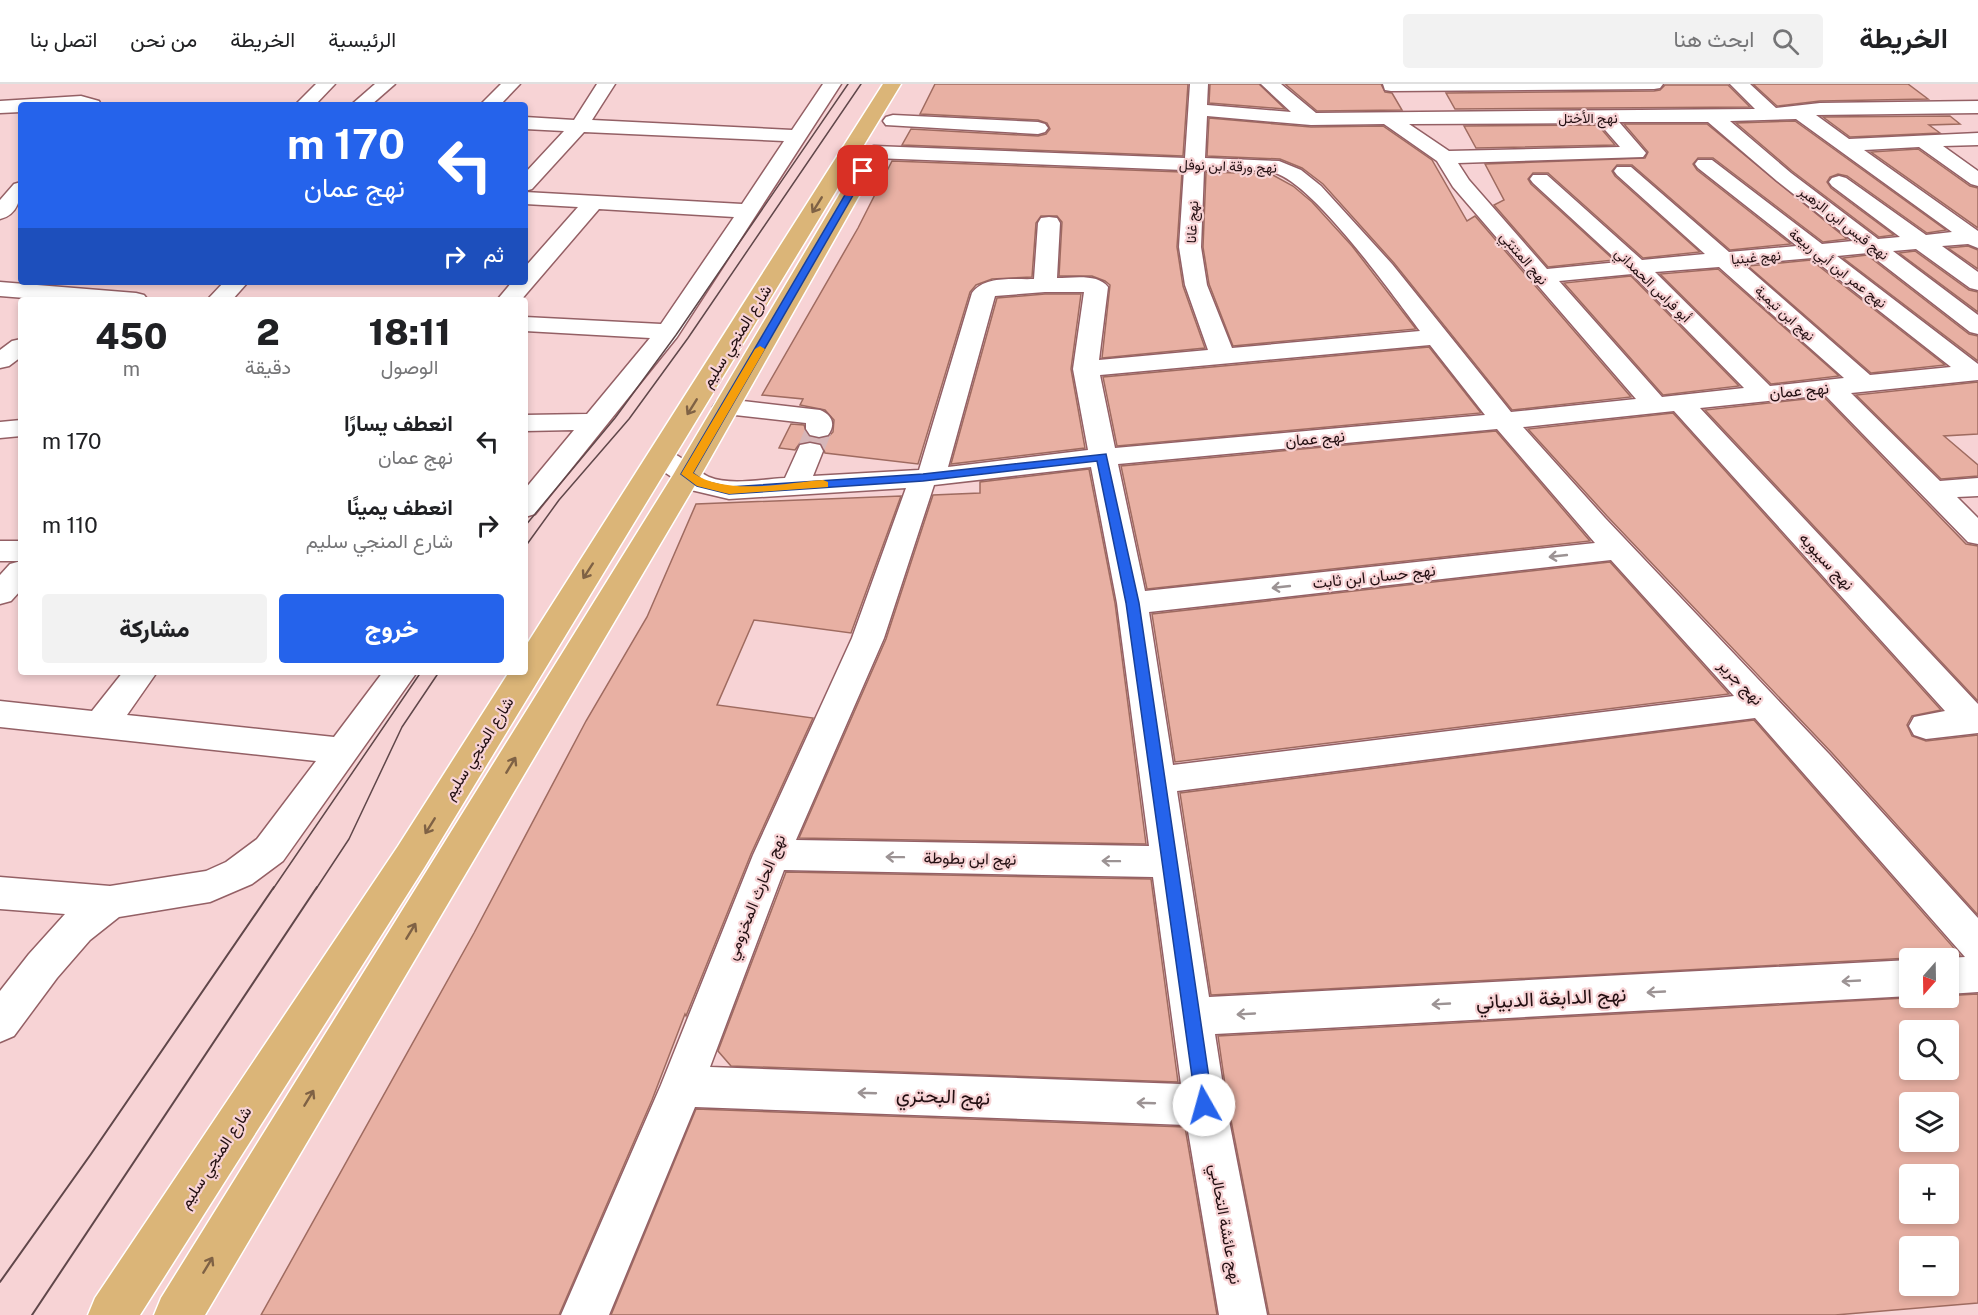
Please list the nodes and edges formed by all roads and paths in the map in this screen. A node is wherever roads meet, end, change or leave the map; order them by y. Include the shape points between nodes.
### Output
1 (326, 84) edge
2 (386, 84) edge
3 (511, 84) edge
4 (606, 84) edge
5 (832, 84) edge
6 (892, 84) edge
7 (915, 84) edge
8 (1199, 84) edge
9 (1270, 84) edge
10 (1654, 84) edge
11 (1739, 84) edge
12 (1437, 85) edge
13 (1529, 85) edge
14 (1391, 86) dead end
15 (307, 102) edge
16 (364, 102) edge
17 (492, 102) edge
18 (18, 106) edge
19 (0, 107) edge
20 (1978, 107) edge
21 (1943, 108) junction
22 (1198, 110) junction
23 (1800, 113) junction
24 (1771, 114) junction
25 (1713, 116) junction
26 (1605, 118) junction
27 (1311, 119) junction
28 (1389, 119) junction
29 (893, 121) junction
30 (528, 123) edge
31 (579, 126) junction
32 (1038, 128) dead end
33 (1978, 132) edge
34 (796, 136) junction
35 (1978, 139) edge
36 (1923, 141) junction
37 (1845, 145) junction
38 (874, 152) junction
39 (1445, 157) junction
40 (1705, 164) dead end
41 (1194, 165) junction
42 (1624, 171) dead end
43 (0, 177) edge
44 (18, 177) edge
45 (1540, 179) dead end
46 (1978, 180) edge
47 (528, 182) edge
48 (1839, 182) dead end
49 (18, 192) edge
50 (528, 198) edge
51 (593, 204) junction
52 (747, 211) junction
53 (0, 213) edge
54 (1048, 223) dead end
55 (1975, 239) edge
56 (1924, 241) junction
57 (1875, 247) junction
58 (1817, 252) junction
59 (1725, 260) junction
60 (1636, 267) junction
61 (1540, 276) junction
62 (528, 278) edge
63 (1978, 283) edge
64 (103, 285) edge
65 (234, 285) edge
66 (522, 285) edge
67 (1045, 285) junction
68 (0, 289) edge
69 (76, 297) edge
70 (87, 297) edge
71 (222, 297) edge
72 (512, 297) edge
73 (528, 324) edge
74 (1978, 327) edge
75 (668, 332) junction
76 (1436, 337) junction
77 (18, 348) edge
78 (1222, 355) junction
79 (0, 361) edge
80 (1086, 369) junction
81 (1975, 372) edge
82 (1865, 384) junction
83 (1832, 388) junction
84 (1763, 393) junction
85 (1668, 404) junction
86 (726, 407) junction
87 (1502, 421) junction
88 (595, 422) junction
89 (528, 423) edge
90 (1102, 457) junction
91 (674, 466) junction
92 (927, 477) junction
93 (795, 486) junction
94 (1978, 487) edge
95 (1933, 490) junction
96 (528, 504) edge
97 (1978, 535) edge
98 (0, 550) edge
99 (1616, 550) junction
100 (18, 551) edge
101 (18, 574) edge
102 (0, 594) edge
103 (1132, 603) junction
104 (139, 675) edge
105 (399, 675) edge
106 (1763, 705) junction
107 (0, 714) edge
108 (1975, 720) edge
109 (101, 724) junction
110 (1926, 726) dead end
111 (344, 751) junction
112 (1159, 780) junction
113 (771, 855) junction
114 (1169, 862) junction
115 (0, 892) edge
116 (110, 902) junction
117 (1978, 945) edge
118 (1978, 974) edge
119 (1959, 975) edge
120 (1899, 979) edge
121 (1193, 1017) junction
122 (0, 1023) edge
123 (682, 1086) junction
124 (1204, 1105) junction
125 (112, 1315) edge
126 (178, 1315) edge
127 (585, 1315) edge
128 (1243, 1315) edge

1 - 15 street
2 - 16 street
3 - 17 street
4 - 31 street
5 - 34 street
6 -> 91 main road, شارع المنجي سليم
7 - 29 main road, شارع المنجي سليم
8 - 22 street, نهج غانا
9 - 27 street
10 - 13 street
11 - 24 street
12 - 13 street
12 - 14 street
18 - 19 street
20 - 21 street, نهج الأختل
21 - 23 street, نهج الأختل via 1820,109
21 - 33 street
22 - 27 street, نهج الأختل
22 - 41 street, نهج غانا
23 - 24 street, نهج الأختل
23 - 37 street
24 - 25 street, نهج الأختل
25 - 26 street, نهج الأختل
25 - 57 street, نهج قيس ابن الزهير
26 - 28 street, نهج الأختل
26 - 39 street via 1635,153
27 - 28 street, نهج الأختل
28 - 39 street, نهج المتنبّي
29 - 32 street
29 - 38 main road, شارع المنجي سليم
30 - 31 street
31 - 34 street
31 - 47 street
34 - 52 street
35 - 36 street
36 - 37 street
36 - 46 street
37 - 55 street
38 - 41 street, نهج ورقة ابن نوفل
38 - 86 main road, شارع المنجي سليم
39 - 61 street, نهج المتنبّي via 1460,183
40 - 58 street, نهج عمر ابن أبي ربيعة
41 - 76 street, نهج ورقة ابن نوفل via 1289,169 1354,234
41 - 78 street, نهج غانا via 1190,247 1196,285
42 - 59 street, نهج ابن تيمية
43 - 44 street
45 - 60 street, أبو فراس الحمداني
48 - 56 street
49 - 53 street
50 - 51 street
51 - 52 street
51 - 62 street
52 - 75 street
54 - 67 street
55 - 56 street, نهج غينيا
56 - 57 street, نهج غينيا
56 - 63 street
57 - 58 street, نهج غينيا
57 - 74 street, نهج قيس ابن الزهير
58 - 59 street, نهج غينيا
58 - 81 street, نهج عمر ابن أبي ربيعة
59 - 60 street, نهج غينيا
59 - 82 street, نهج ابن تيمية
60 - 61 street, نهج غينيا
60 - 84 street, أبو فراس الحمداني
61 - 85 street, نهج المتنبّي
64 - 70 street
65 - 71 street
66 - 72 street
67 - 80 street, نهج عائشة التحالبي via 1096,287
67 - 92 street, نهج الحارث المخزومي via 991,288 984,293
68 - 69 street
73 - 75 street
75 - 88 street
76 - 78 street
76 - 87 street, نهج ورقة ابن نوفل
77 - 79 street
78 - 80 street
80 - 90 street, نهج عائشة التحالبي
81 - 82 street, نهج عمان
82 - 83 street, نهج عمان
83 - 84 street, نهج عمان
83 - 95 street
84 - 85 street, نهج عمان
85 - 87 street, نهج عمان
85 - 108 street, نهج سيبويه
86 - 91 main road, شارع المنجي سليم
86 - 93 street via 819,419 815,440
87 - 90 street, نهج عمان
87 - 99 street, نهج جرير
88 - 89 street
88 - 96 street
90 - 92 street, نهج عمان
90 - 103 street, نهج عائشة التحالبي
91 - 93 street, نهج عمان via 701,484 729,490
91 -> 125 main road, شارع المنجي سليم via 411,857
126 -> 91 main road, شارع المنجي سليم
92 - 93 street, نهج عمان
92 - 113 street, نهج الحارث المخزومي via 868,638
94 - 95 street
95 - 97 street
98 - 100 street
99 -> 103 street, نهج حسان ابن ثابت
99 - 106 street, نهج جرير
101 - 102 street
103 - 112 street, نهج عائشة التحالبي
104 - 109 street
105 - 111 street
106 - 112 street
106 - 117 street, نهج جرير
107 - 109 street
108 - 110 street
109 - 111 street
111 - 116 street via 270,850 239,873 210,886
112 - 114 street, نهج عائشة التحالبي
114 -> 113 street, نهج ابن بطوطة
113 - 123 street, نهج الحارث المخزومي
114 - 121 street, نهج عائشة التحالبي
115 - 116 street
116 - 122 street via 76,928
118 - 119 street
120 -> 121 street, نهج الدابغة الدبياني
121 - 124 street, نهج عائشة التحالبي
124 -> 123 street, نهج البحتري
123 - 127 street, نهج الحارث المخزومي
124 - 128 street, نهج عائشة التحالبي

